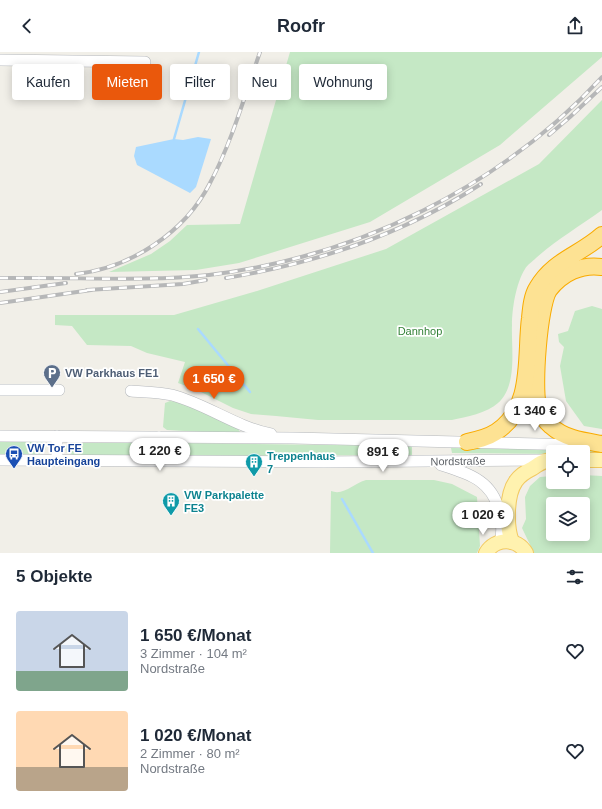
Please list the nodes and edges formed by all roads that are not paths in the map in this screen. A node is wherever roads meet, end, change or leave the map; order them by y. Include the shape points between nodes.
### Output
1 (0, 60) edge
2 (145, 62) dead end
3 (602, 235) edge
4 (602, 267) edge
5 (0, 390) edge
6 (59, 390) dead end
7 (131, 391) dead end
8 (0, 436) edge
9 (56, 436) junction
10 (159, 437) junction
11 (293, 438) junction
12 (467, 442) junction
13 (602, 445) edge
14 (0, 460) edge
15 (57, 460) junction
16 (546, 460) edge
17 (590, 460) edge
18 (602, 460) edge
19 (159, 461) junction
20 (431, 461) junction
21 (546, 462) edge
22 (506, 542) junction
23 (486, 553) edge
24 (526, 553) edge

1 - 2 street
3 - 12 highway via 594,243 553,268 543,279 536,290 531,308 528,363 519,402 506,424 496,432
4 - 13 highway via 592,265 567,272 548,292 541,321 536,383 538,405 550,426 564,435
5 - 6 street
7 - 11 street, Nordstraße via 171,395 252,428
8 - 9 street, Nordstraße
9 - 10 street, Nordstraße
9 - 15 street
10 - 11 street, Nordstraße
10 - 19 street
11 - 12 street, Nordstraße
12 - 13 street, Nordstraße
14 - 15 street, Nordstraße
15 - 19 street, Nordstraße
16 - 20 street, Nordstraße
17 - 18 main road
19 - 20 street, Nordstraße
20 - 22 street via 467,474 490,489 497,500
21 - 22 main road via 524,473 510,493 510,534
22 - 23 main road via 494,544
22 - 24 main road via 522,547

